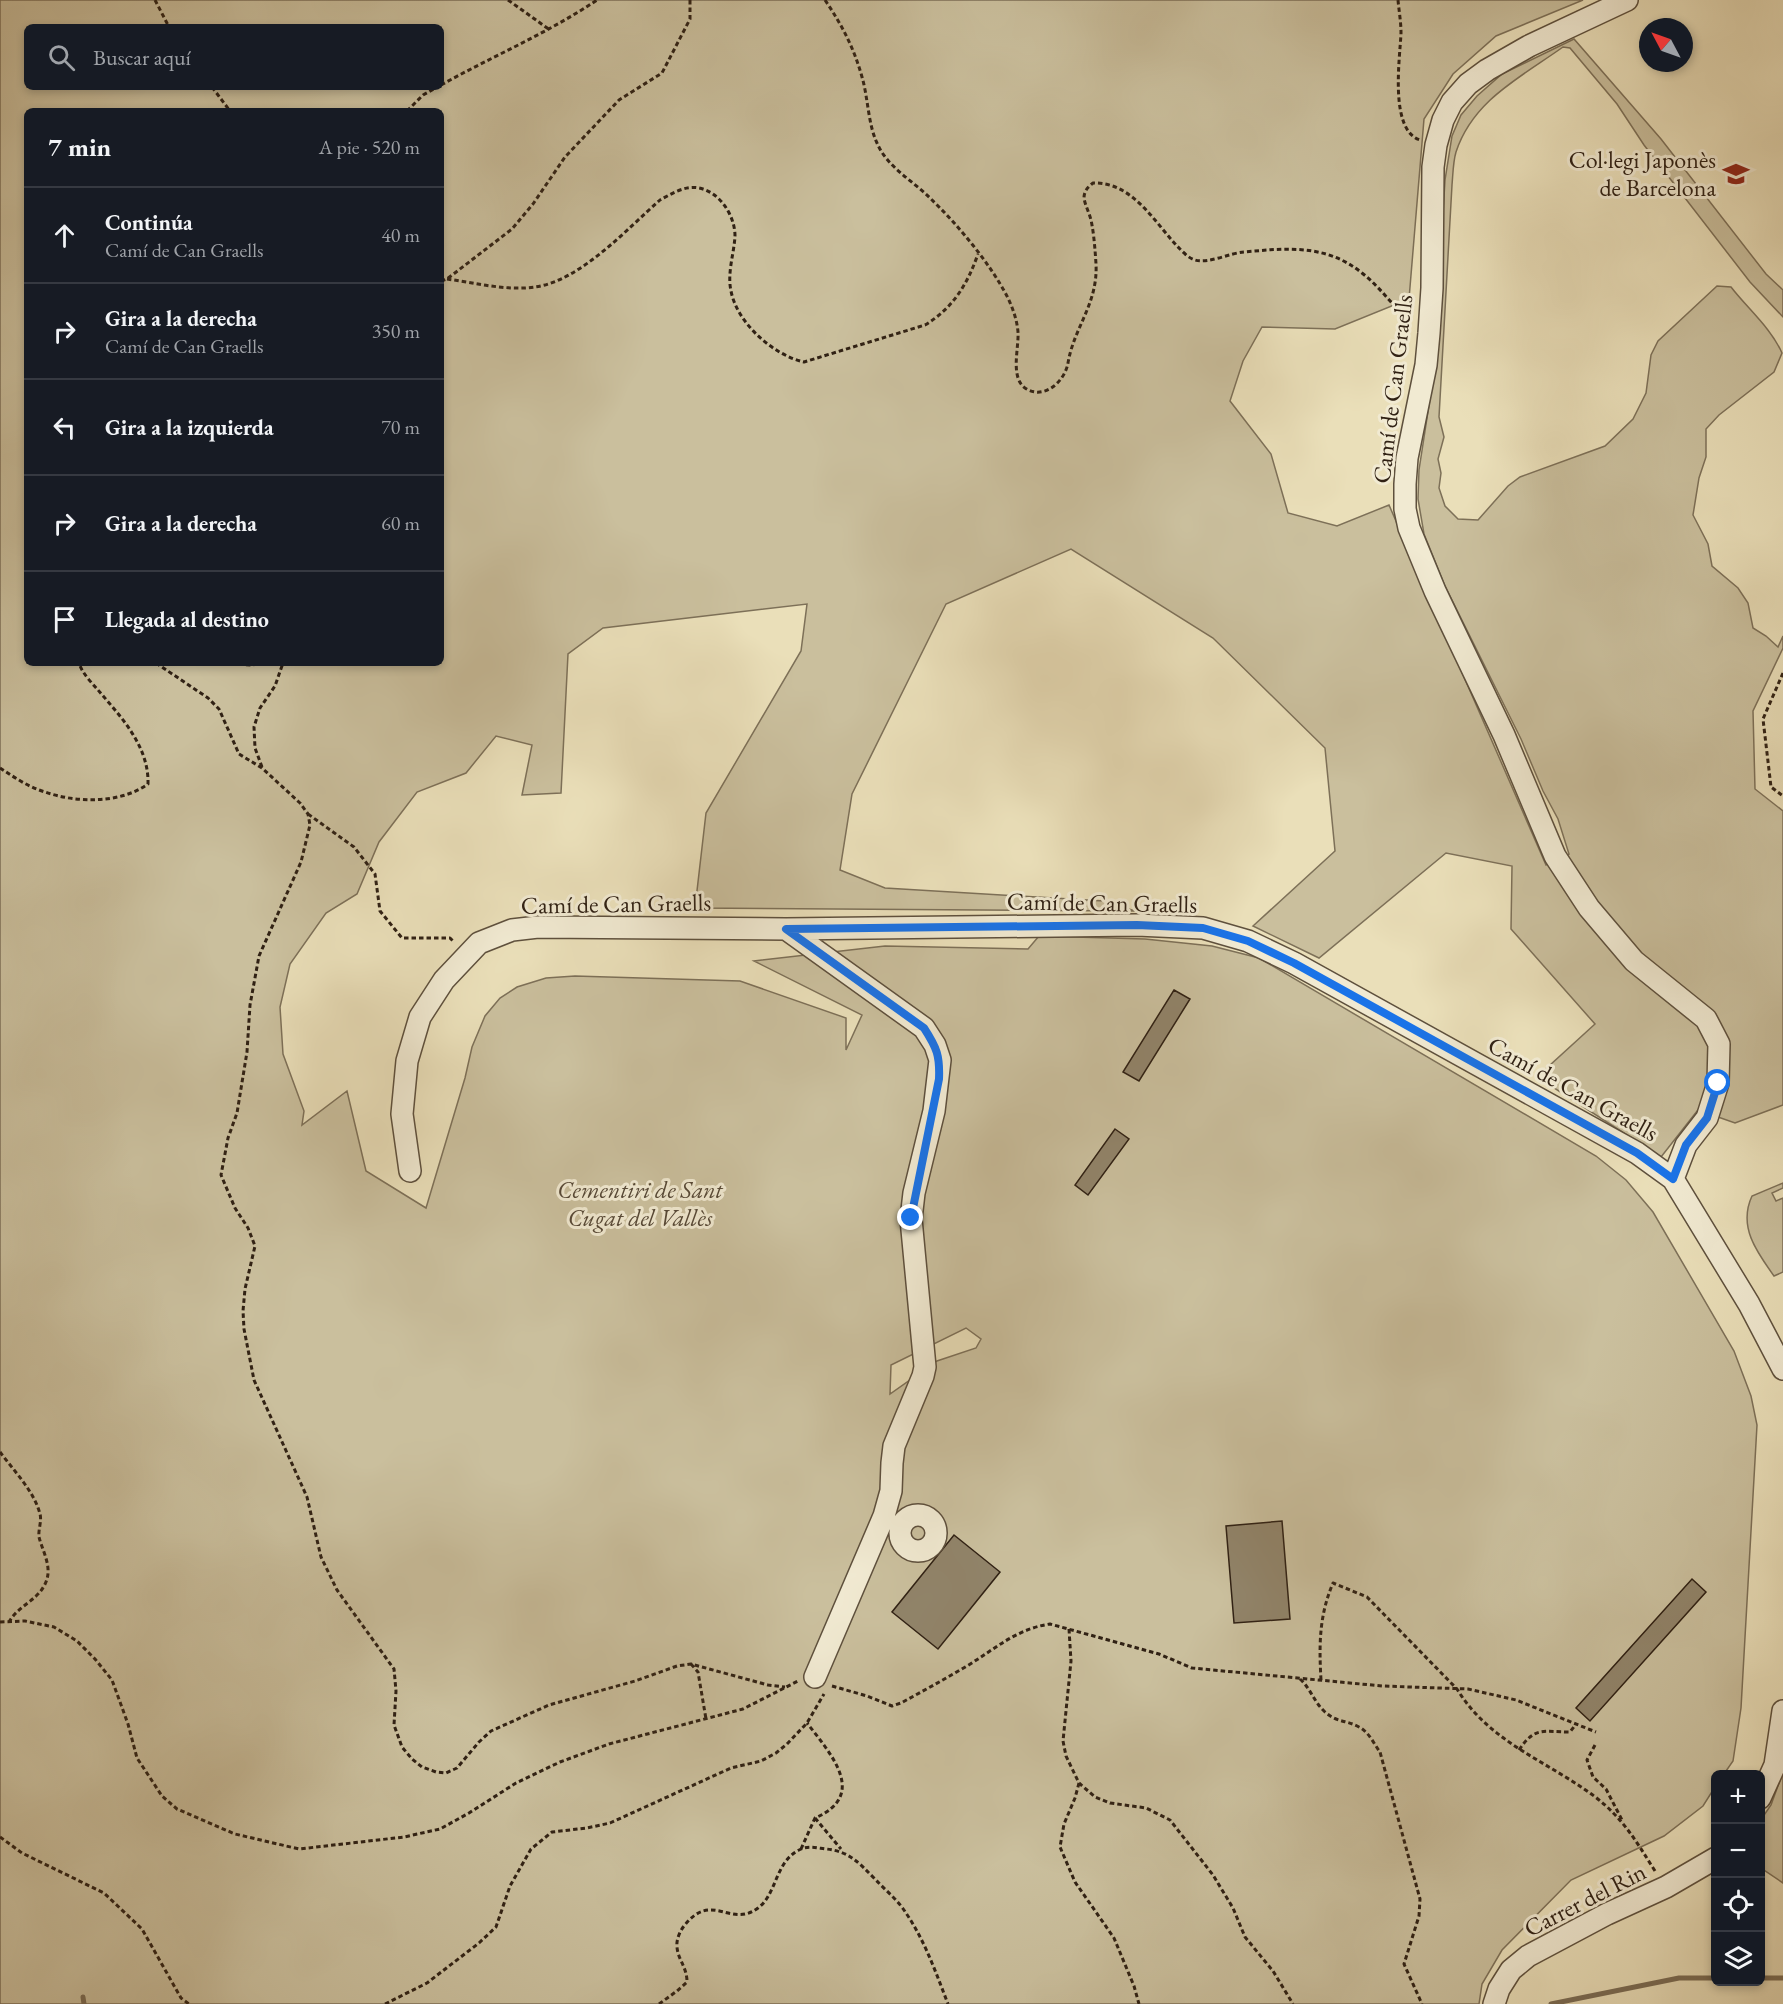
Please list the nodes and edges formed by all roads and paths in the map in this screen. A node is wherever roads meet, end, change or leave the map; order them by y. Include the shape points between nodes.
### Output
1 (155, 0) edge
2 (508, 0) edge
3 (597, 0) edge
4 (690, 0) edge
5 (825, 0) edge
6 (1398, 0) edge
7 (1627, 0) edge
8 (167, 24) edge
9 (550, 30) junction
10 (444, 83) edge
11 (214, 90) edge
12 (432, 90) edge
13 (228, 108) edge
14 (409, 108) edge
15 (1436, 145) junction
16 (978, 254) junction
17 (447, 279) junction
18 (444, 280) edge
19 (1429, 333) junction
20 (81, 666) edge
21 (160, 666) edge
22 (282, 666) edge
23 (1783, 674) edge
24 (0, 768) edge
25 (262, 768) junction
26 (1783, 796) edge
27 (308, 814) junction
28 (786, 929) junction
29 (468, 954) junction
30 (410, 1171) dead end
31 (1673, 1179) junction
32 (1783, 1369) edge
33 (0, 1452) edge
34 (891, 1468) junction
35 (915, 1515) dead end
36 (0, 1622) edge
37 (9, 1622) junction
38 (1069, 1629) junction
39 (691, 1664) junction
40 (815, 1677) dead end
41 (1298, 1678) junction
42 (1321, 1680) junction
43 (1457, 1689) junction
44 (1783, 1712) edge
45 (1783, 1717) edge
46 (706, 1719) junction
47 (807, 1723) junction
48 (1576, 1724) junction
49 (1596, 1732) dead end
50 (1595, 1745) dead end
51 (1519, 1750) junction
52 (1079, 1783) junction
53 (1765, 1789) edge
54 (815, 1818) junction
55 (1623, 1822) junction
56 (0, 1838) edge
57 (801, 1849) junction
58 (842, 1851) junction
59 (1711, 1861) edge
60 (1666, 1887) junction
61 (189, 2004) edge
62 (385, 2004) edge
63 (659, 2004) edge
64 (948, 2004) edge
65 (1139, 2004) edge
66 (1293, 2004) edge
67 (1422, 2004) edge
68 (1494, 2004) edge

1 - 8 path
2 - 9 path
3 - 9 path
4 - 17 path via 690,19 662,73 619,100 565,157 512,229
5 - 16 path via 849,38 876,143 890,164 932,199
6 - 15 path via 1401,113 1413,138
7 - 15 street, Camí de Can Graells via 1529,46 1468,84 1452,102
9 - 10 path
11 - 13 path
12 - 14 path
15 - 19 street, Camí de Can Graells
16 - 17 path via 964,288 940,316 925,325 804,362 771,347 735,304 730,282 734,224 723,205 699,188 688,188 660,200 568,277 535,287
16 - 19 path via 1014,309 1017,374 1027,390 1036,392 1049,391 1067,370 1076,334 1093,299 1095,242 1084,197 1093,183 1105,183 1130,195 1194,260 1265,250 1309,249 1327,254 1362,272 1412,323
17 - 18 path
19 - 31 street, Camí de Can Graells via 1407,458 1405,509 1435,591 1504,735 1555,856 1589,908 1634,961 1706,1019 1719,1044 1718,1083 1707,1118 1686,1145
20 - 24 path via 131,731 142,752 148,784 121,796 74,798 46,793
21 - 25 path via 219,709 239,754
22 - 25 path via 254,727 255,748
23 - 26 path via 1763,719 1772,787
25 - 27 path
27 - 29 path via 354,847 375,874 380,911 402,938 450,938
27 - 39 path via 301,862 259,956 237,1113 221,1175 255,1246 243,1311 254,1380 308,1497 321,1557 337,1590 394,1669 397,1737 417,1763 446,1773 457,1768 491,1731 549,1705
28 - 29 street, Camí de Can Graells via 538,927 512,930 479,943
28 - 31 street, Camí de Can Graells via 1137,925 1203,928 1248,941 1294,963 1637,1153
28 - 34 street via 924,1028 940,1060 934,1111 911,1218 925,1367 894,1446
29 - 30 street, Camí de Can Graells via 444,980 420,1017 407,1061 402,1114
31 - 32 street via 1749,1304
33 - 37 path via 33,1496 41,1516 39,1535 48,1567 46,1584
34 - 35 street
34 - 40 street via 891,1491 884,1516
36 - 37 path
37 - 46 path via 54,1627 77,1641 95,1659 112,1680 137,1758 162,1796 177,1809 235,1834 298,1849 404,1838 440,1829 516,1783 560,1762 609,1744
38 - 41 path via 1159,1654 1192,1668
38 - 47 path via 1050,1624 1020,1631 892,1706 828,1687
38 - 52 path via 1071,1661 1064,1740 1066,1756
39 - 46 path via 698,1672
39 - 46 path via 785,1687 743,1709
41 - 42 path
41 - 67 path via 1323,1711 1335,1720 1360,1727 1380,1752 1420,1899 1419,1916 1404,1964
42 - 43 path
42 - 43 path via 1319,1644 1324,1604 1333,1583 1367,1597
43 - 48 path via 1516,1700
43 - 51 path via 1466,1704
44 - 45 street
45 - 53 street via 1775,1765
47 - 54 path via 842,1776 844,1786 842,1796 827,1813
47 - 62 path via 787,1744 761,1761 731,1768 610,1823 552,1832 531,1849 510,1886 496,1927 427,1983
48 - 49 path
48 - 51 path via 1570,1732 1536,1732
50 - 55 path via 1587,1760 1593,1777 1606,1789
51 - 55 path via 1593,1796
52 - 65 path via 1059,1847 1075,1882 1114,1938
52 - 66 path via 1095,1797 1146,1808 1170,1820 1213,1875 1245,1937
54 - 57 path
54 - 58 path
55 - 60 path
56 - 61 path via 104,1893 142,1929 181,1998
57 - 58 path
57 - 63 path via 786,1860 763,1904 755,1910 741,1915 713,1908 702,1910 683,1927 676,1947 687,1982
58 - 64 path via 905,1911
59 - 60 street, Carrer del Rin
60 - 68 street, Carrer del Rin via 1528,1956 1511,1970

